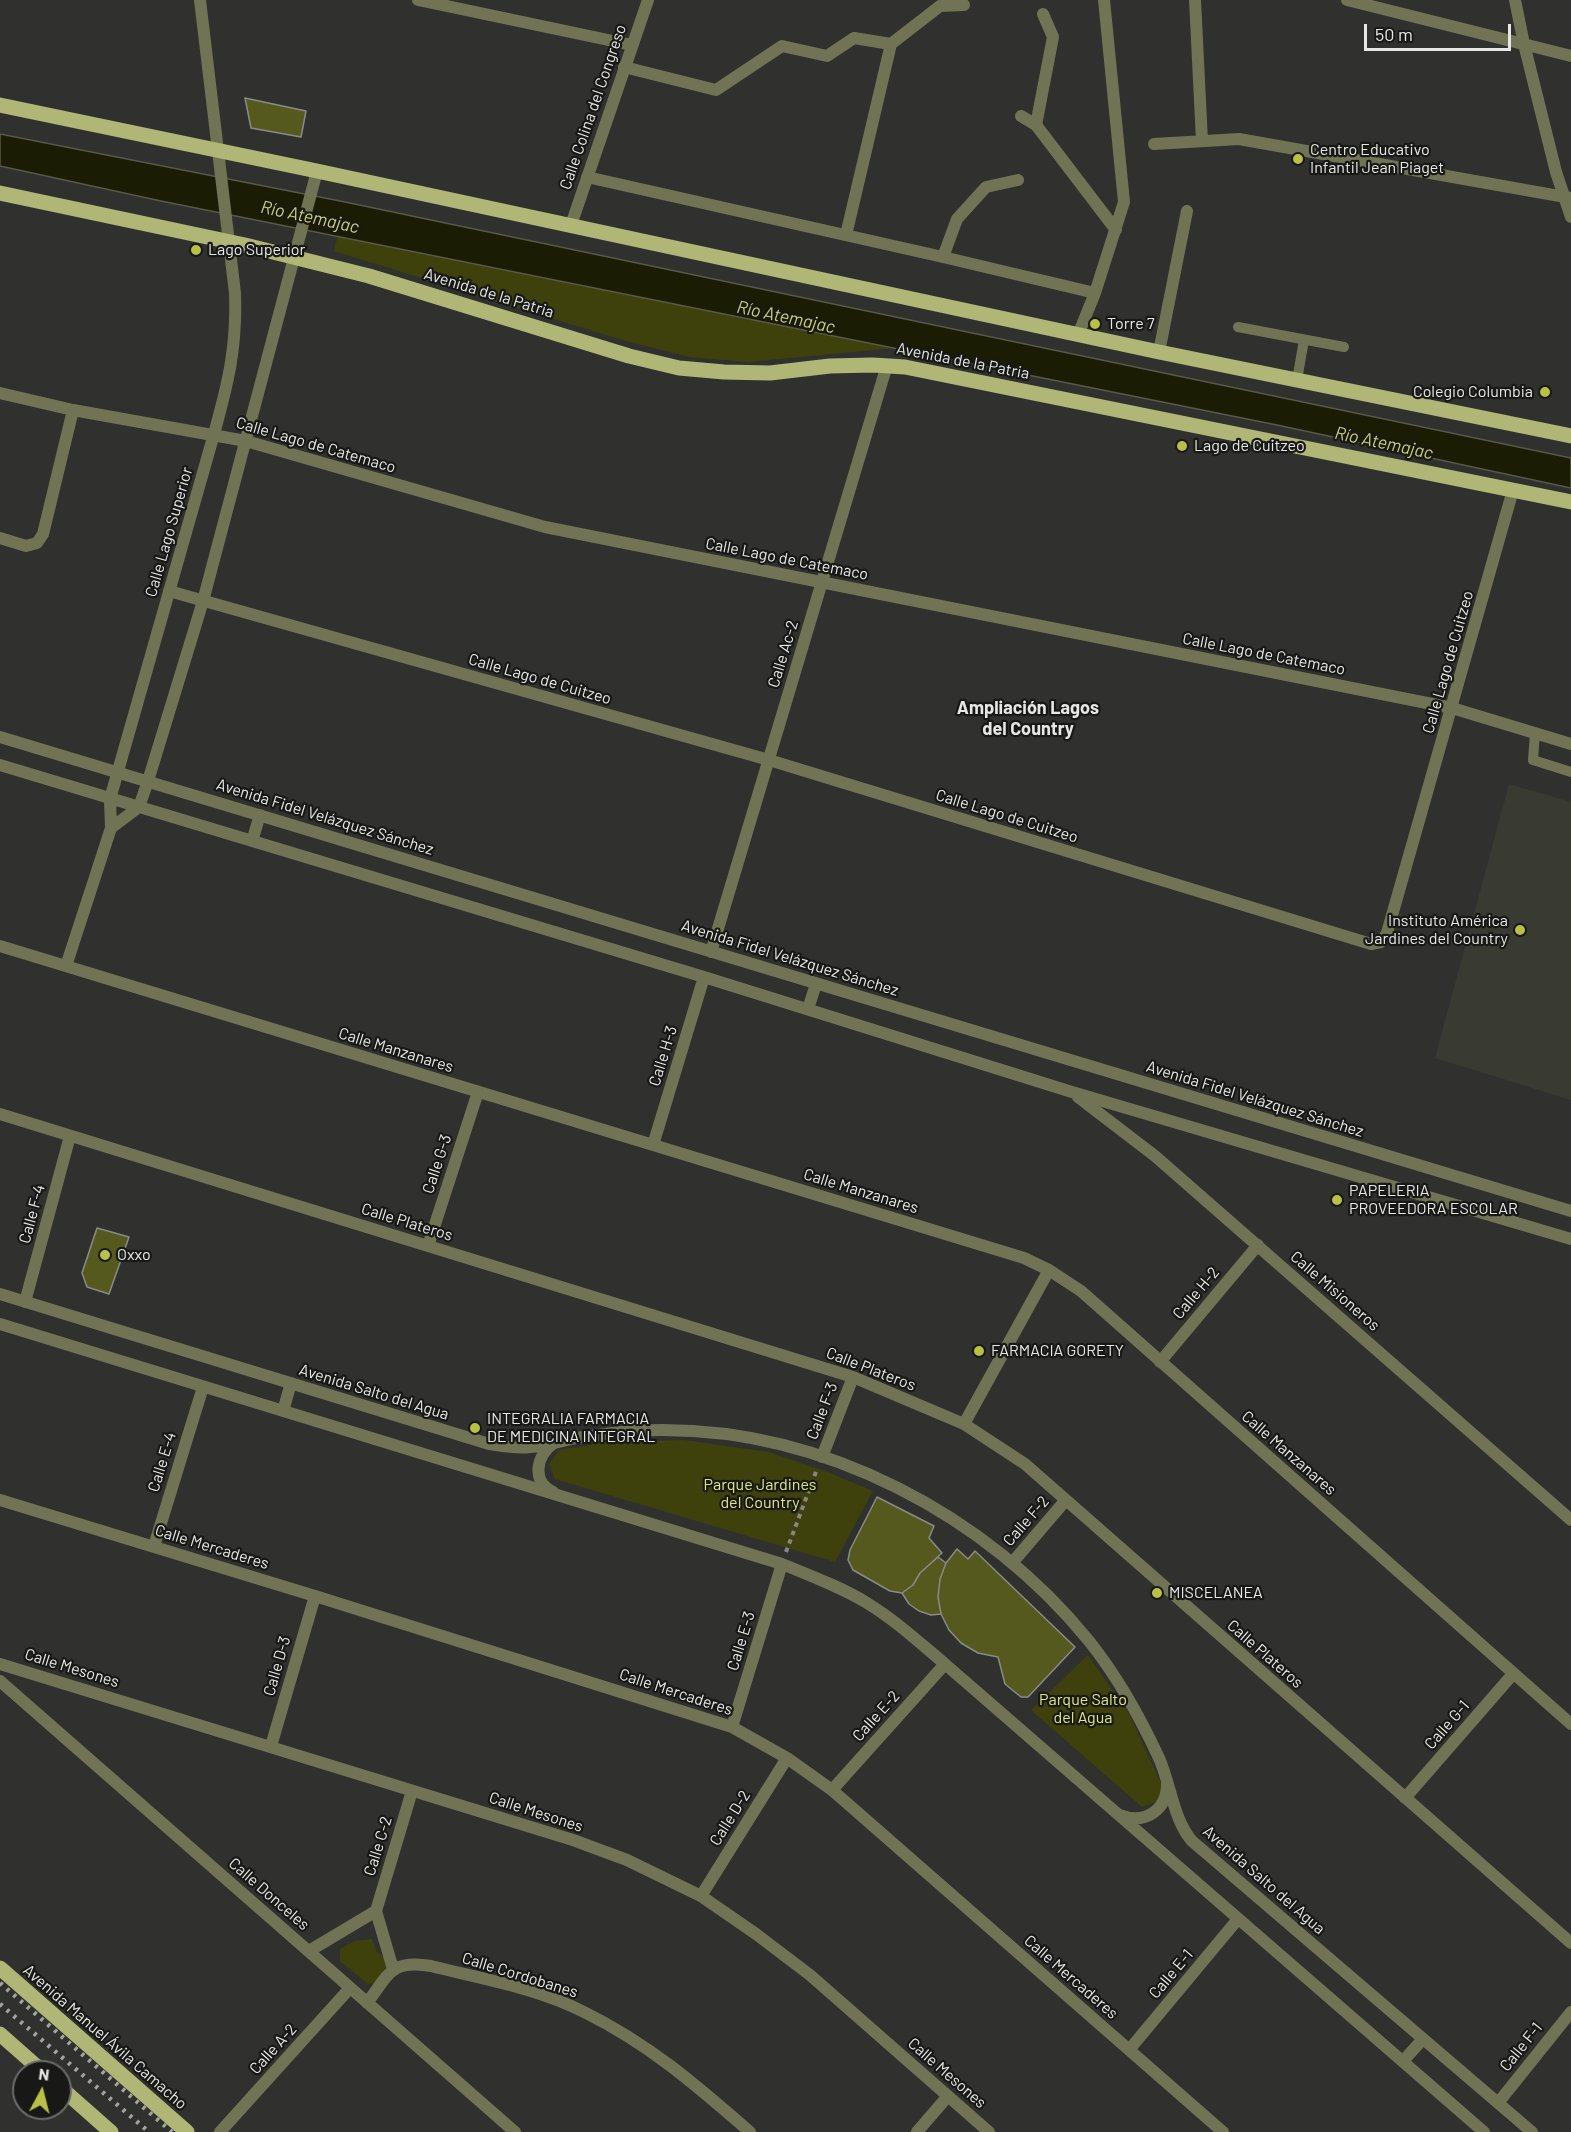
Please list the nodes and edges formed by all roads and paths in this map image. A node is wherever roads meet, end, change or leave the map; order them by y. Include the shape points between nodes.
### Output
1 (200, 0) edge
2 (418, 0) edge
3 (648, 0) edge
4 (1104, 0) edge
5 (1195, 0) edge
6 (1347, 0) edge
7 (1515, 0) edge
8 (964, 5) dead end
9 (1043, 14) dead end
10 (891, 44) junction
11 (1524, 44) junction
12 (632, 45) junction
13 (1571, 56) edge
14 (624, 67) junction
15 (0, 105) edge
16 (1021, 116) dead end
17 (1036, 125) junction
18 (1202, 141) junction
19 (1154, 144) dead end
20 (219, 158) junction
21 (317, 171) junction
22 (587, 177) junction
23 (1018, 180) dead end
24 (0, 193) edge
25 (1567, 197) edge
26 (1187, 211) dead end
27 (1571, 217) edge
28 (570, 225) junction
29 (1116, 230) junction
30 (846, 235) junction
31 (229, 241) junction
32 (296, 250) junction
33 (944, 257) junction
34 (1095, 293) junction
35 (1238, 327) dead end
36 (1078, 335) junction
37 (1304, 340) junction
38 (1344, 347) dead end
39 (1159, 352) junction
40 (887, 365) junction
41 (1297, 380) junction
42 (0, 393) edge
43 (73, 410) junction
44 (214, 434) junction
45 (1571, 436) edge
46 (246, 441) junction
47 (1513, 490) junction
48 (1571, 502) edge
49 (0, 538) edge
50 (822, 582) junction
51 (169, 591) junction
52 (203, 601) junction
53 (1452, 708) junction
54 (1534, 734) junction
55 (0, 736) edge
56 (1571, 744) edge
57 (769, 760) junction
58 (0, 765) edge
59 (118, 772) junction
60 (1571, 772) edge
61 (148, 781) junction
62 (110, 799) junction
63 (139, 807) junction
64 (260, 815) junction
65 (111, 828) junction
66 (252, 842) junction
67 (0, 946) edge
68 (711, 952) junction
69 (66, 966) junction
70 (704, 977) junction
71 (816, 984) junction
72 (808, 1009) junction
73 (478, 1092) junction
74 (1072, 1092) junction
75 (0, 1114) edge
76 (70, 1136) junction
77 (653, 1145) junction
78 (1571, 1211) edge
79 (1571, 1239) edge
80 (1258, 1245) junction
81 (428, 1246) junction
82 (1049, 1270) junction
83 (0, 1294) edge
84 (25, 1302) junction
85 (0, 1324) edge
86 (1160, 1362) junction
87 (853, 1377) junction
88 (291, 1383) junction
89 (203, 1387) junction
90 (283, 1412) junction
91 (964, 1424) junction
92 (555, 1443) junction
93 (822, 1457) junction
94 (562, 1497) junction
95 (0, 1500) edge
96 (1065, 1501) junction
97 (1571, 1520) edge
98 (153, 1546) junction
99 (1012, 1563) junction
100 (782, 1564) junction
101 (315, 1596) junction
102 (0, 1664) edge
103 (945, 1664) junction
104 (1513, 1674) junction
105 (0, 1681) edge
106 (1571, 1724) edge
107 (732, 1727) junction
108 (271, 1746) junction
109 (787, 1758) junction
110 (1167, 1783) junction
111 (832, 1790) junction
112 (412, 1791) junction
113 (1405, 1798) junction
114 (1114, 1812) junction
115 (701, 1896) junction
116 (376, 1911) junction
117 (1238, 1919) junction
118 (1571, 1943) edge
119 (309, 1951) junction
120 (0, 1968) edge
121 (393, 1969) junction
122 (350, 1988) junction
123 (368, 2002) junction
124 (1571, 2012) edge
125 (0, 2034) edge
126 (1423, 2039) junction
127 (1129, 2050) junction
128 (29, 2060) edge
129 (1402, 2061) junction
130 (948, 2096) junction
131 (72, 2098) edge
132 (1497, 2103) junction
133 (1215, 2129) edge
134 (111, 2132) edge
135 (187, 2132) edge
136 (220, 2132) edge
137 (515, 2132) edge
138 (750, 2132) edge
139 (917, 2132) edge
140 (989, 2132) edge
141 (1484, 2132) edge
142 (1532, 2132) edge

1 - 20 street
2 - 12 street
3 - 12 street, Calle Colina del Congreso
4 - 29 street via 1124,202
5 - 18 street
6 - 11 street
7 - 11 street
8 - 10 street via 940,6
9 - 17 street via 1053,37
10 - 14 street via 854,38 827,56 782,46 716,90
10 - 30 street
11 - 13 street
11 - 25 street
12 - 14 street, Calle Colina del Congreso
14 - 22 street, Calle Colina del Congreso
15 - 20 main road
16 - 17 street
17 - 29 street
18 - 19 street
18 - 25 street via 1239,139
20 - 21 main road
20 - 31 street, Calle Lago Superior
21 - 28 main road
21 - 32 street
22 - 28 street, Calle Colina del Congreso
22 - 30 street
23 - 33 street via 986,187 957,219
24 - 31 main road, Avenida de la Patria
25 - 27 street
26 - 39 street
28 - 36 main road
29 - 34 street
30 - 33 street
31 - 32 main road, Avenida de la Patria
31 - 44 street, Calle Lago Superior via 235,293 234,351
32 - 40 main road, Avenida de la Patria via 369,276 679,368 770,373
32 - 46 street
33 - 34 street
34 - 36 street
35 - 37 lane
36 - 39 main road
37 - 38 lane
37 - 41 lane
39 - 41 main road
40 - 47 main road, Avenida de la Patria
40 - 50 street, Calle Ac-2
41 - 45 main road
42 - 43 street, Calle Lago de Catemaco
43 - 44 street, Calle Lago de Catemaco
43 - 49 street via 43,534 37,543 26,546
44 - 46 street, Calle Lago de Catemaco
44 - 51 street, Calle Lago Superior
46 - 50 street, Calle Lago de Catemaco via 545,527
46 - 52 street
47 - 48 main road, Avenida de la Patria
47 - 53 street, Calle Lago de Cuitzeo
50 - 53 street, Calle Lago de Catemaco
50 - 57 street, Calle Ac-2
51 - 52 street, Calle Lago de Cuitzeo
51 - 59 street, Calle Lago Superior
52 - 57 street, Calle Lago de Cuitzeo
52 - 61 street
53 - 54 street, Calle Lago de Catemaco
53 - 57 street, Calle Lago de Cuitzeo via 1387,933 1381,942 1371,944
54 - 56 street, Calle Lago de Catemaco
54 - 60 lane via 1533,760
55 - 59 street, Avenida Fidel Velázquez Sánchez
57 - 68 street, Calle Ac-2
58 - 62 street
59 - 61 street, Avenida Fidel Velázquez Sánchez
59 - 62 street, Calle Lago Superior
61 - 63 street
61 - 64 street, Avenida Fidel Velázquez Sánchez
62 - 63 street
62 - 65 street, Calle Lago Superior
63 - 65 street
63 - 66 street
64 - 66 street
64 - 68 street, Avenida Fidel Velázquez Sánchez
65 - 69 street, Calle Lago Superior
66 - 70 street
67 - 69 street, Calle Manzanares
68 - 71 street, Avenida Fidel Velázquez Sánchez
69 - 73 street, Calle Manzanares
70 - 72 street
70 - 77 street, Calle H-3
71 - 72 street
71 - 78 street, Avenida Fidel Velázquez Sánchez
72 - 74 street
73 - 77 street, Calle Manzanares
73 - 81 street, Calle G-3
74 - 79 street
74 - 80 street, Calle Misioneros via 1155,1156
75 - 76 street, Calle Plateros
76 - 81 street, Calle Plateros
76 - 84 street, Calle F-4
77 - 82 street, Calle Manzanares via 1024,1258
80 - 86 street, Calle H-2
80 - 97 street, Calle Misioneros
81 - 87 street, Calle Plateros
82 - 86 street, Calle Manzanares via 1080,1291
82 - 91 street
83 - 84 street, Avenida Salto del Agua
84 - 88 street, Avenida Salto del Agua
85 - 89 street
86 - 104 street, Calle Manzanares
87 - 91 street, Calle Plateros
87 - 93 street, Calle F-3
88 - 90 street
88 - 92 street, Avenida Salto del Agua via 489,1444 530,1447
89 - 90 street
89 - 98 street, Calle E-4
90 - 94 street
91 - 96 street, Calle Plateros via 1024,1464
92 - 93 street, Avenida Salto del Agua via 620,1432 695,1431 739,1436
92 - 94 street via 542,1454 538,1469 543,1484
93 - 99 street, Avenida Salto del Agua via 932,1506
93 - 100 path
94 - 100 street
95 - 98 street, Calle Mercaderes
96 - 99 street, Calle F-2
96 - 113 street, Calle Plateros
98 - 101 street, Calle Mercaderes
99 - 110 street, Avenida Salto del Agua via 1089,1641 1115,1677 1159,1759
100 - 103 street via 868,1603
100 - 107 street, Calle E-3
101 - 107 street, Calle Mercaderes
101 - 108 street, Calle D-3
102 - 108 street, Calle Mesones
103 - 111 street, Calle E-2
103 - 114 street
104 - 106 street, Calle Manzanares
104 - 113 street, Calle G-1
105 - 119 street, Calle Donceles
107 - 109 street, Calle Mercaderes
108 - 112 street, Calle Mesones
109 - 111 street, Calle Mercaderes
109 - 115 street, Calle D-2
110 - 114 street via 1161,1807 1147,1817 1130,1819
110 - 126 street, Avenida Salto del Agua via 1184,1831 1192,1841
111 - 127 street, Calle Mercaderes
112 - 115 street, Calle Mesones via 573,1840 627,1860
112 - 116 street, Calle C-2
113 - 118 street, Calle Plateros
114 - 117 street
115 - 130 street, Calle Mesones via 810,1975
116 - 119 street
116 - 121 street
117 - 127 street, Calle E-1
117 - 129 street
119 - 122 street, Calle Donceles
120 - 135 main road, Avenida Manuel Ávila Camacho
121 - 123 street
121 - 138 street, Calle Cordobanes via 404,1964 431,1966 518,1988 582,2011 643,2044
122 - 123 street, Calle Donceles
122 - 136 street, Calle A-2
123 - 137 street, Calle Donceles
124 - 132 street, Calle F-1
125 - 128 main road
126 - 129 street
126 - 132 street, Avenida Salto del Agua
127 - 133 street, Calle Mercaderes
129 - 141 street
130 - 139 street
130 - 140 street, Calle Mesones
131 - 134 main road
132 - 142 street, Avenida Salto del Agua

